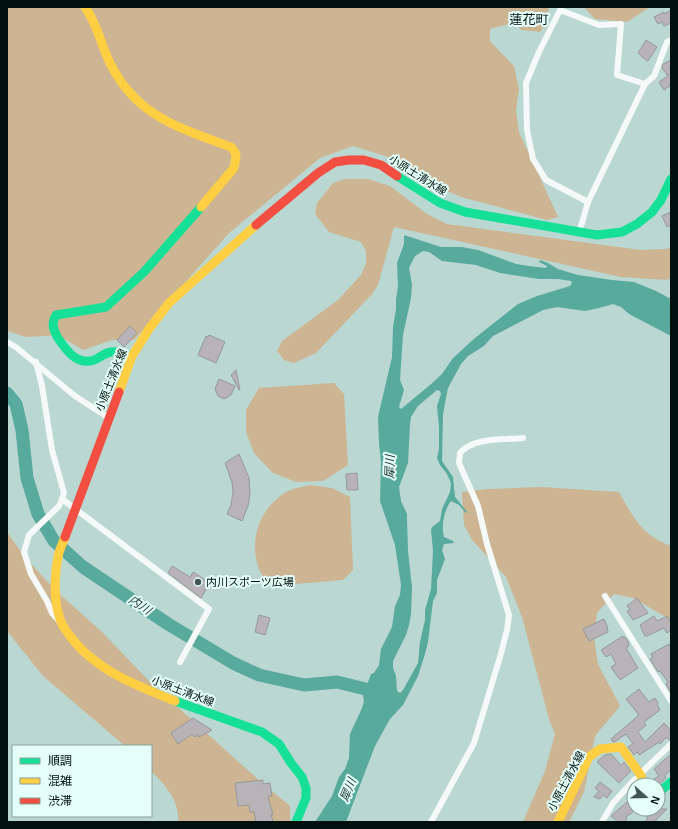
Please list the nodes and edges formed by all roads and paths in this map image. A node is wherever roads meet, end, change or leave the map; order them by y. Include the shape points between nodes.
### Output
1 (85, 7) edge
2 (671, 40) edge
3 (645, 84) junction
4 (671, 179) edge
5 (588, 202) junction
6 (579, 233) junction
7 (7, 342) edge
8 (132, 356) junction
9 (36, 362) junction
10 (109, 418) junction
11 (523, 438) dead end
12 (62, 499) junction
13 (605, 596) dead end
14 (63, 626) junction
15 (180, 662) dead end
16 (671, 701) edge
17 (671, 744) edge
18 (641, 777) edge
19 (645, 777) edge
20 (626, 788) edge
21 (296, 822) edge
22 (430, 822) edge
23 (558, 822) edge
24 (602, 822) edge

1 - 8 main road via 113,68 133,97 167,123 231,147 237,158 234,168 144,272 106,307 56,315 52,321 64,346 75,359 93,361 109,352
2 - 3 street via 667,42 654,76
3 - 5 street
3 - 5 street via 617,75 621,24 599,25 560,10 526,83 527,130 533,159 546,180
4 - 6 main road, 小原土清水線 via 652,212 637,224 622,232 597,235
5 - 6 street
6 - 8 main road, 小原土清水線 via 464,212 440,204 381,166 364,160 335,162 272,211 174,299 149,329
7 - 9 street
8 - 10 main road, 小原土清水線
9 - 10 street via 75,396
9 - 12 street via 52,450 64,493
10 - 14 main road, 小原土清水線 via 58,556 56,602
11 - 22 street via 484,441 469,446 460,453 459,462 478,506 509,616 500,657 474,743
12 - 14 street via 59,506 29,535 24,552 31,574 52,613
12 - 15 street via 209,609
13 - 16 street
14 - 21 main road, 小原土清水線 via 98,664 140,687 189,708 262,732 279,744 302,777 306,788 306,798
17 - 19 street
18 - 23 main road, 小原土清水線 via 621,747 600,748 589,757
20 - 24 street via 613,803

